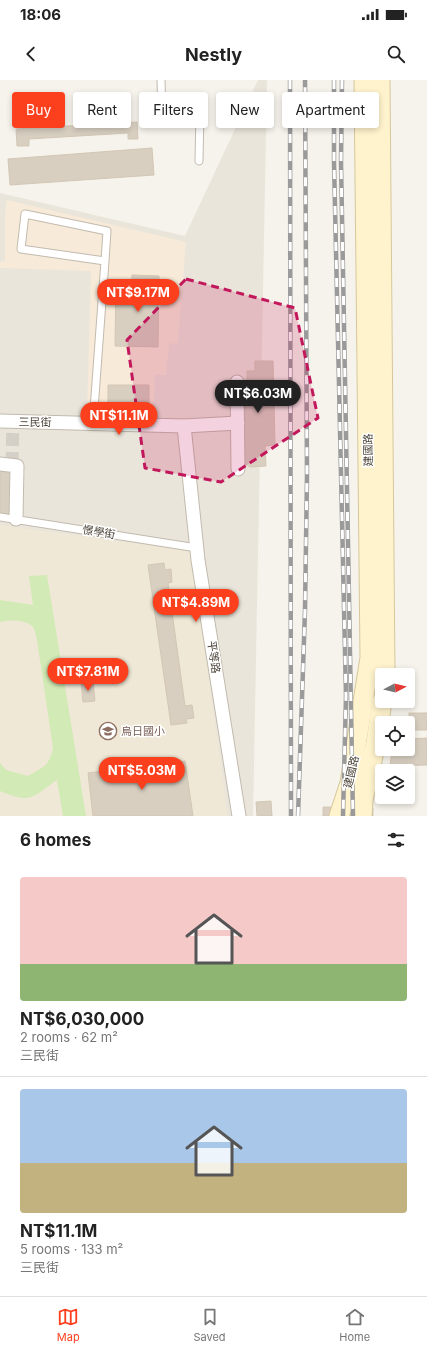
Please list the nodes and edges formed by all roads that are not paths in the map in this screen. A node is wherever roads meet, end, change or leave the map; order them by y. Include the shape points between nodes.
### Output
1 (161, 80) edge
2 (364, 80) edge
3 (380, 80) edge
4 (199, 161) dead end
5 (105, 261) junction
6 (237, 382) dead end
7 (0, 421) edge
8 (93, 423) junction
9 (238, 423) junction
10 (184, 426) junction
11 (0, 464) edge
12 (238, 469) dead end
13 (0, 517) edge
14 (16, 519) junction
15 (197, 548) junction
16 (385, 668) edge
17 (381, 708) edge
18 (239, 816) edge
19 (339, 816) edge
20 (362, 816) edge

1 - 4 lane via 162,115 200,112
2 - 19 main road, 建國路 via 370,658 351,776
3 - 16 main road, 建國路
5 - 5 lane via 107,231 25,214 22,250
5 - 8 lane
6 - 9 street
7 - 8 street, 三民街
8 - 10 street, 三民街
9 - 10 street, 三民街
9 - 12 street
10 - 15 street, 平等路
11 - 14 street via 18,466
13 - 14 lane, 憬學街
14 - 15 lane, 憬學街
15 - 18 street, 平等路
17 - 20 main road, 建國路

